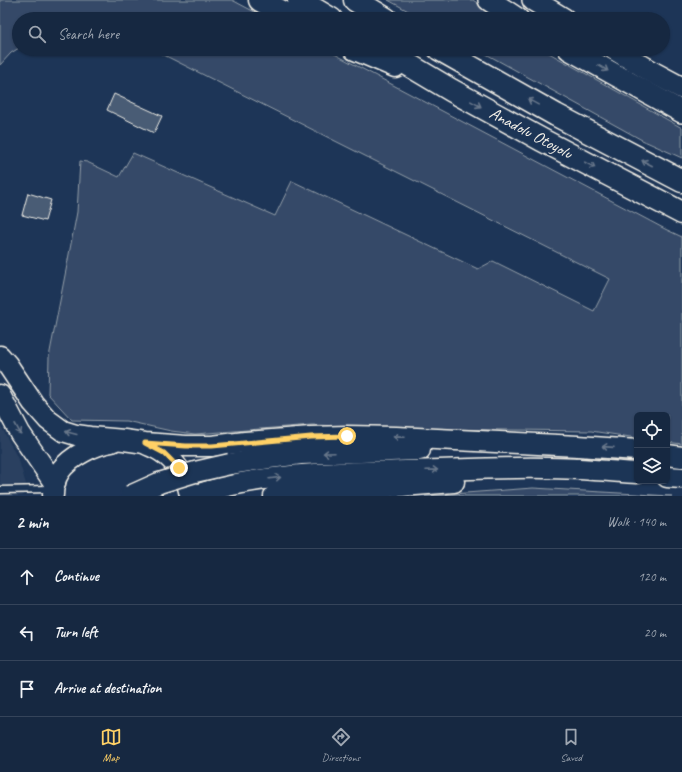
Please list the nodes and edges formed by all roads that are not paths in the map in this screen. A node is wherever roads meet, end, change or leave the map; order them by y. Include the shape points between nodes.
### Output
1 (260, 0) edge
2 (299, 0) edge
3 (355, 0) edge
4 (489, 0) edge
5 (533, 0) edge
6 (282, 12) edge
7 (319, 12) edge
8 (375, 12) edge
9 (507, 12) edge
10 (553, 12) edge
11 (371, 56) edge
12 (394, 56) edge
13 (451, 56) edge
14 (582, 56) edge
15 (626, 56) edge
16 (682, 88) edge
17 (451, 90) junction
18 (682, 112) edge
19 (682, 181) edge
20 (682, 213) edge
21 (0, 356) edge
22 (0, 395) edge
23 (124, 440) junction
24 (145, 443) junction
25 (578, 446) junction
26 (634, 450) edge
27 (670, 455) edge
28 (682, 457) edge
29 (634, 473) edge
30 (634, 473) edge
31 (670, 477) edge
32 (682, 478) edge
33 (0, 490) edge
34 (53, 492) edge
35 (130, 496) edge
36 (190, 496) edge
37 (193, 496) edge
38 (274, 496) edge

1 - 6 highway
2 - 7 highway
3 - 8 highway
4 - 9 highway
5 - 10 highway
11 - 17 highway
12 - 17 highway, Anadolu Otoyolu
19 -> 13 highway, Anadolu Otoyolu via 556,115
14 -> 18 highway
15 - 16 highway
17 -> 20 highway, Anadolu Otoyolu
23 -> 21 main road via 76,435 63,431 48,420 33,403
22 -> 34 main road
23 - 24 main road
23 - 34 main road via 95,446 67,463 59,472
25 -> 24 main road via 347,436 212,446
24 - 36 main road via 164,453 179,468
26 -> 25 main road
25 -> 35 main road, bridge via 301,454 230,464 188,474
27 - 28 main road
37 -> 29 main road via 264,479 337,473 552,468
30 - 38 main road via 550,474
31 - 32 main road
33 - 34 lane

